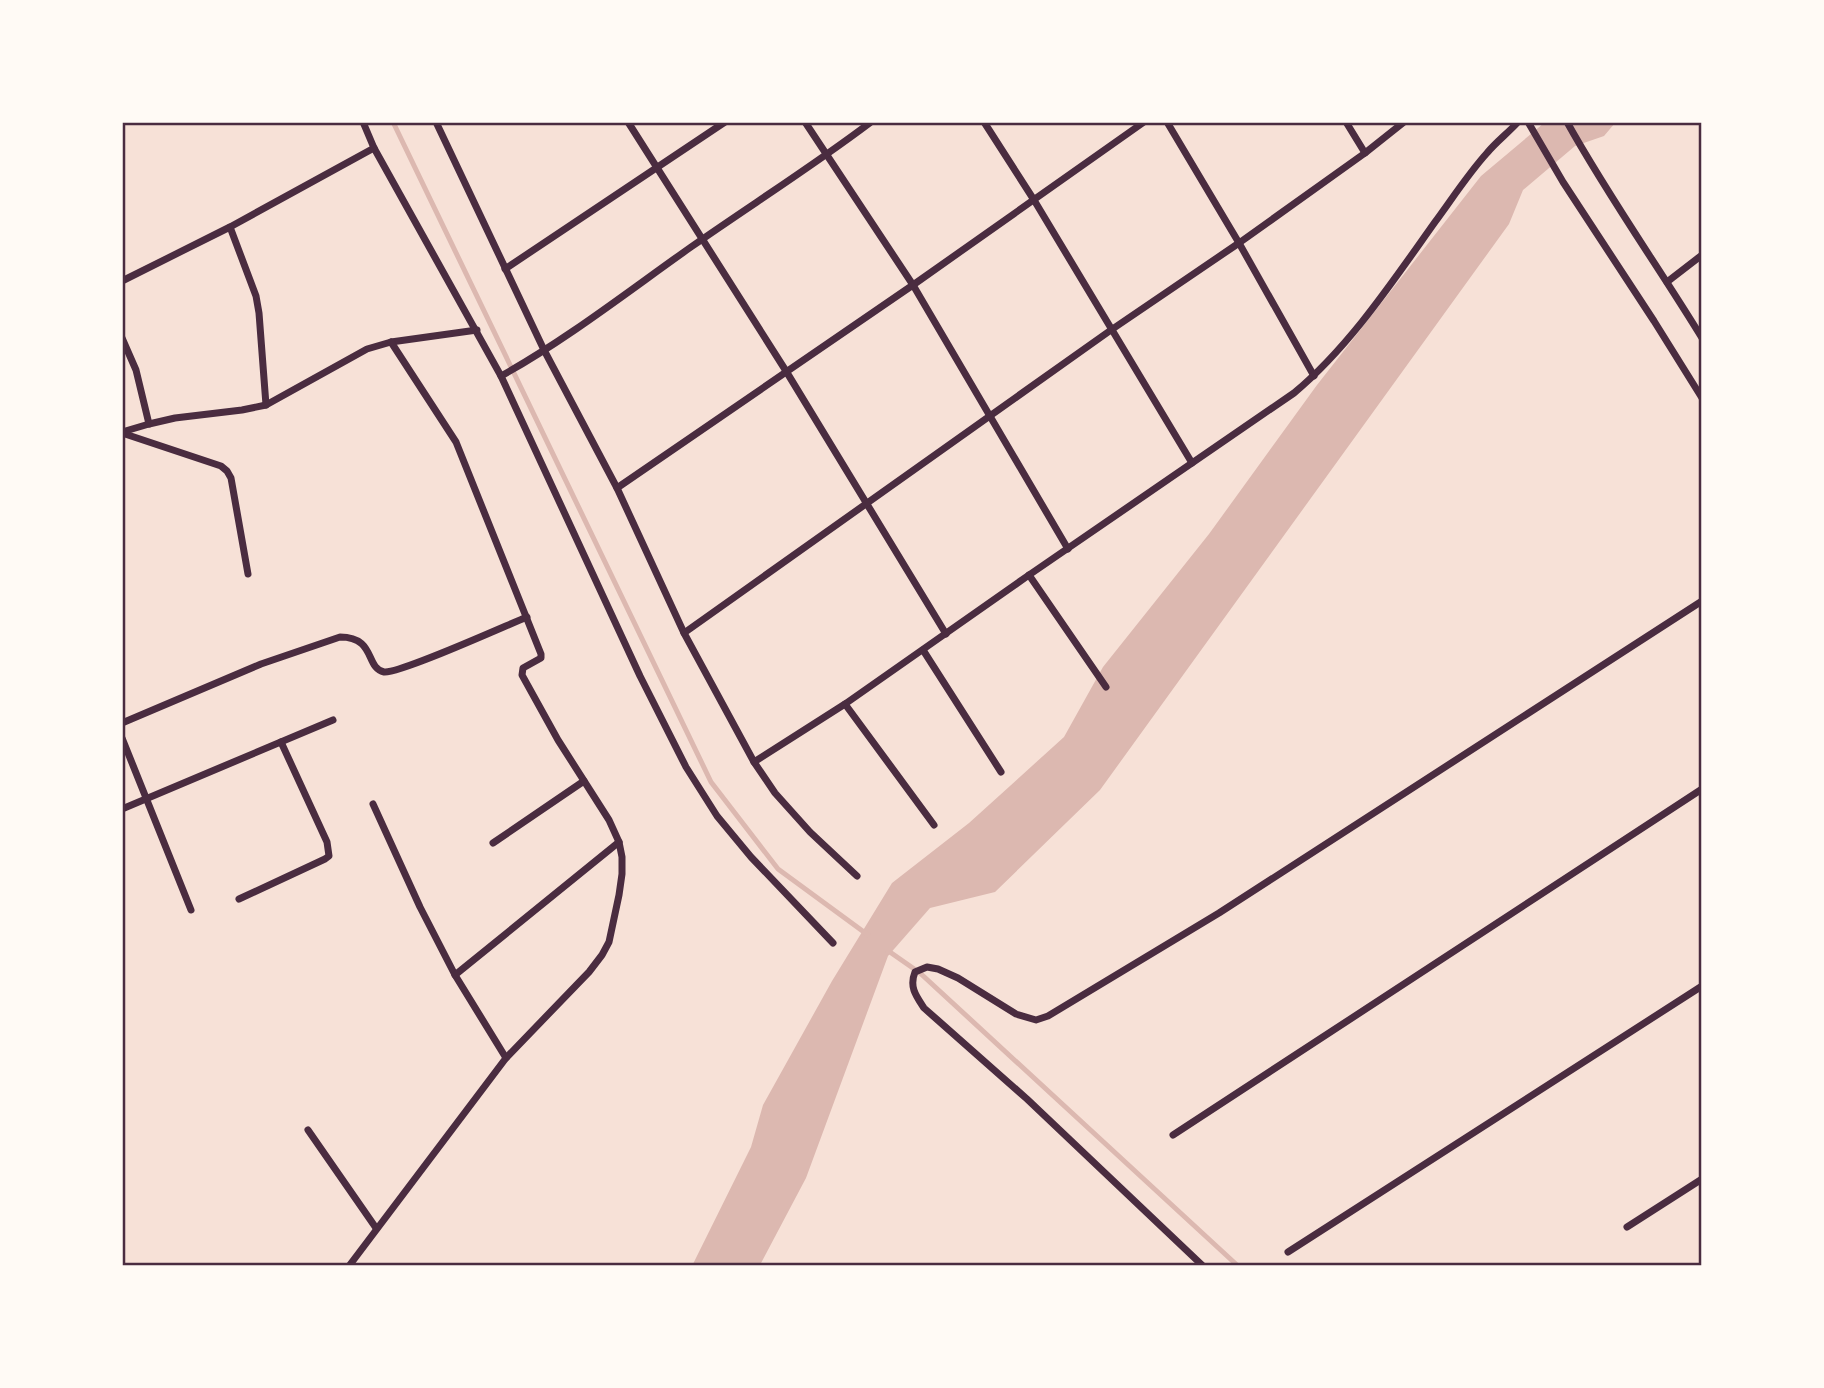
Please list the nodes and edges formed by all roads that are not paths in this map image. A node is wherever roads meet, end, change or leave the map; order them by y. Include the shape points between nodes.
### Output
1 (363, 122) edge
2 (628, 122) edge
3 (725, 122) edge
4 (805, 122) edge
5 (872, 122) edge
6 (984, 122) edge
7 (1144, 122) edge
8 (1167, 122) edge
9 (1346, 122) edge
10 (1404, 122) edge
11 (1518, 122) edge
12 (1567, 122) edge
13 (439, 124) edge
14 (1528, 124) edge
15 (374, 148) junction
16 (1365, 153) junction
17 (827, 156) junction
18 (657, 168) junction
19 (1034, 200) junction
20 (230, 227) junction
21 (701, 240) junction
22 (1240, 243) junction
23 (1702, 255) edge
24 (505, 268) junction
25 (123, 281) edge
26 (1667, 282) junction
27 (913, 285) junction
28 (477, 330) junction
29 (1111, 330) junction
30 (122, 338) edge
31 (1702, 338) edge
32 (391, 342) junction
33 (544, 351) junction
34 (786, 371) junction
35 (505, 374) junction
36 (1314, 376) junction
37 (1702, 398) edge
38 (266, 405) junction
39 (990, 416) junction
40 (149, 424) junction
41 (122, 433) edge
42 (1192, 463) junction
43 (617, 488) junction
44 (866, 503) junction
45 (1068, 549) junction
46 (248, 574) dead end
47 (1029, 575) junction
48 (1702, 601) edge
49 (527, 617) junction
50 (684, 633) junction
51 (946, 634) junction
52 (923, 650) junction
53 (1106, 687) dead end
54 (845, 704) junction
55 (333, 720) dead end
56 (122, 723) edge
57 (122, 738) edge
58 (281, 742) junction
59 (754, 762) junction
60 (1001, 772) dead end
61 (584, 780) junction
62 (1702, 789) edge
63 (146, 800) junction
64 (373, 804) dead end
65 (122, 809) edge
66 (934, 825) dead end
67 (619, 842) junction
68 (493, 843) dead end
69 (857, 876) dead end
70 (239, 899) dead end
71 (191, 910) dead end
72 (833, 943) dead end
73 (455, 975) junction
74 (1702, 986) edge
75 (506, 1058) junction
76 (308, 1130) dead end
77 (1172, 1135) dead end
78 (1702, 1179) edge
79 (1627, 1227) dead end
80 (376, 1228) junction
81 (1288, 1252) dead end
82 (349, 1265) edge
83 (1203, 1265) edge

1 - 15 street
2 - 18 street
3 - 18 street
4 - 17 street
5 - 17 street
6 - 19 street
7 - 19 street
8 - 22 street
9 - 16 street
10 - 16 street
11 - 36 street via 1479,163 1399,272
12 - 26 street
13 - 24 street
14 - 37 street
15 - 20 street
15 - 28 street
16 - 22 street
17 - 21 street
17 - 27 street
18 - 21 street
18 - 24 street
19 - 27 street
19 - 29 street
20 - 25 street
20 - 38 street via 256,296
21 - 33 street
21 - 34 street
22 - 29 street
22 - 36 street
23 - 26 street
24 - 33 street
26 - 31 street
27 - 34 street
27 - 39 street
28 - 32 street
28 - 35 street
29 - 39 street
29 - 42 street
30 - 40 street via 136,370
32 - 38 street via 349,358
32 - 49 street via 456,442
33 - 35 street
33 - 43 street
34 - 43 street
34 - 44 street
35 - 72 street via 640,676 699,791 751,857
36 - 42 street
38 - 40 street
39 - 44 street
39 - 45 street
40 - 41 street
41 - 46 street via 227,471
42 - 45 street
43 - 50 street
44 - 50 street
44 - 51 street
45 - 47 street
47 - 51 street
47 - 53 street
48 - 83 street via 1231,905 1048,1016 1025,1018 938,969 923,967 915,972 914,994 925,1008
49 - 56 street via 382,672 360,641 340,637 261,664
49 - 61 street via 541,658 523,668 522,675
50 - 59 street
51 - 52 street
52 - 54 street
52 - 60 street
54 - 59 street
54 - 66 street
55 - 58 street
57 - 63 street
58 - 63 street
58 - 70 street via 327,842 329,856
59 - 69 street via 810,832
61 - 67 street
61 - 68 street
62 - 77 street
63 - 65 street
63 - 71 street
64 - 73 street
67 - 73 street
67 - 75 street via 619,895 609,942 567,996
73 - 75 street
74 - 81 street
75 - 80 street
76 - 80 street
78 - 79 street
80 - 82 street

